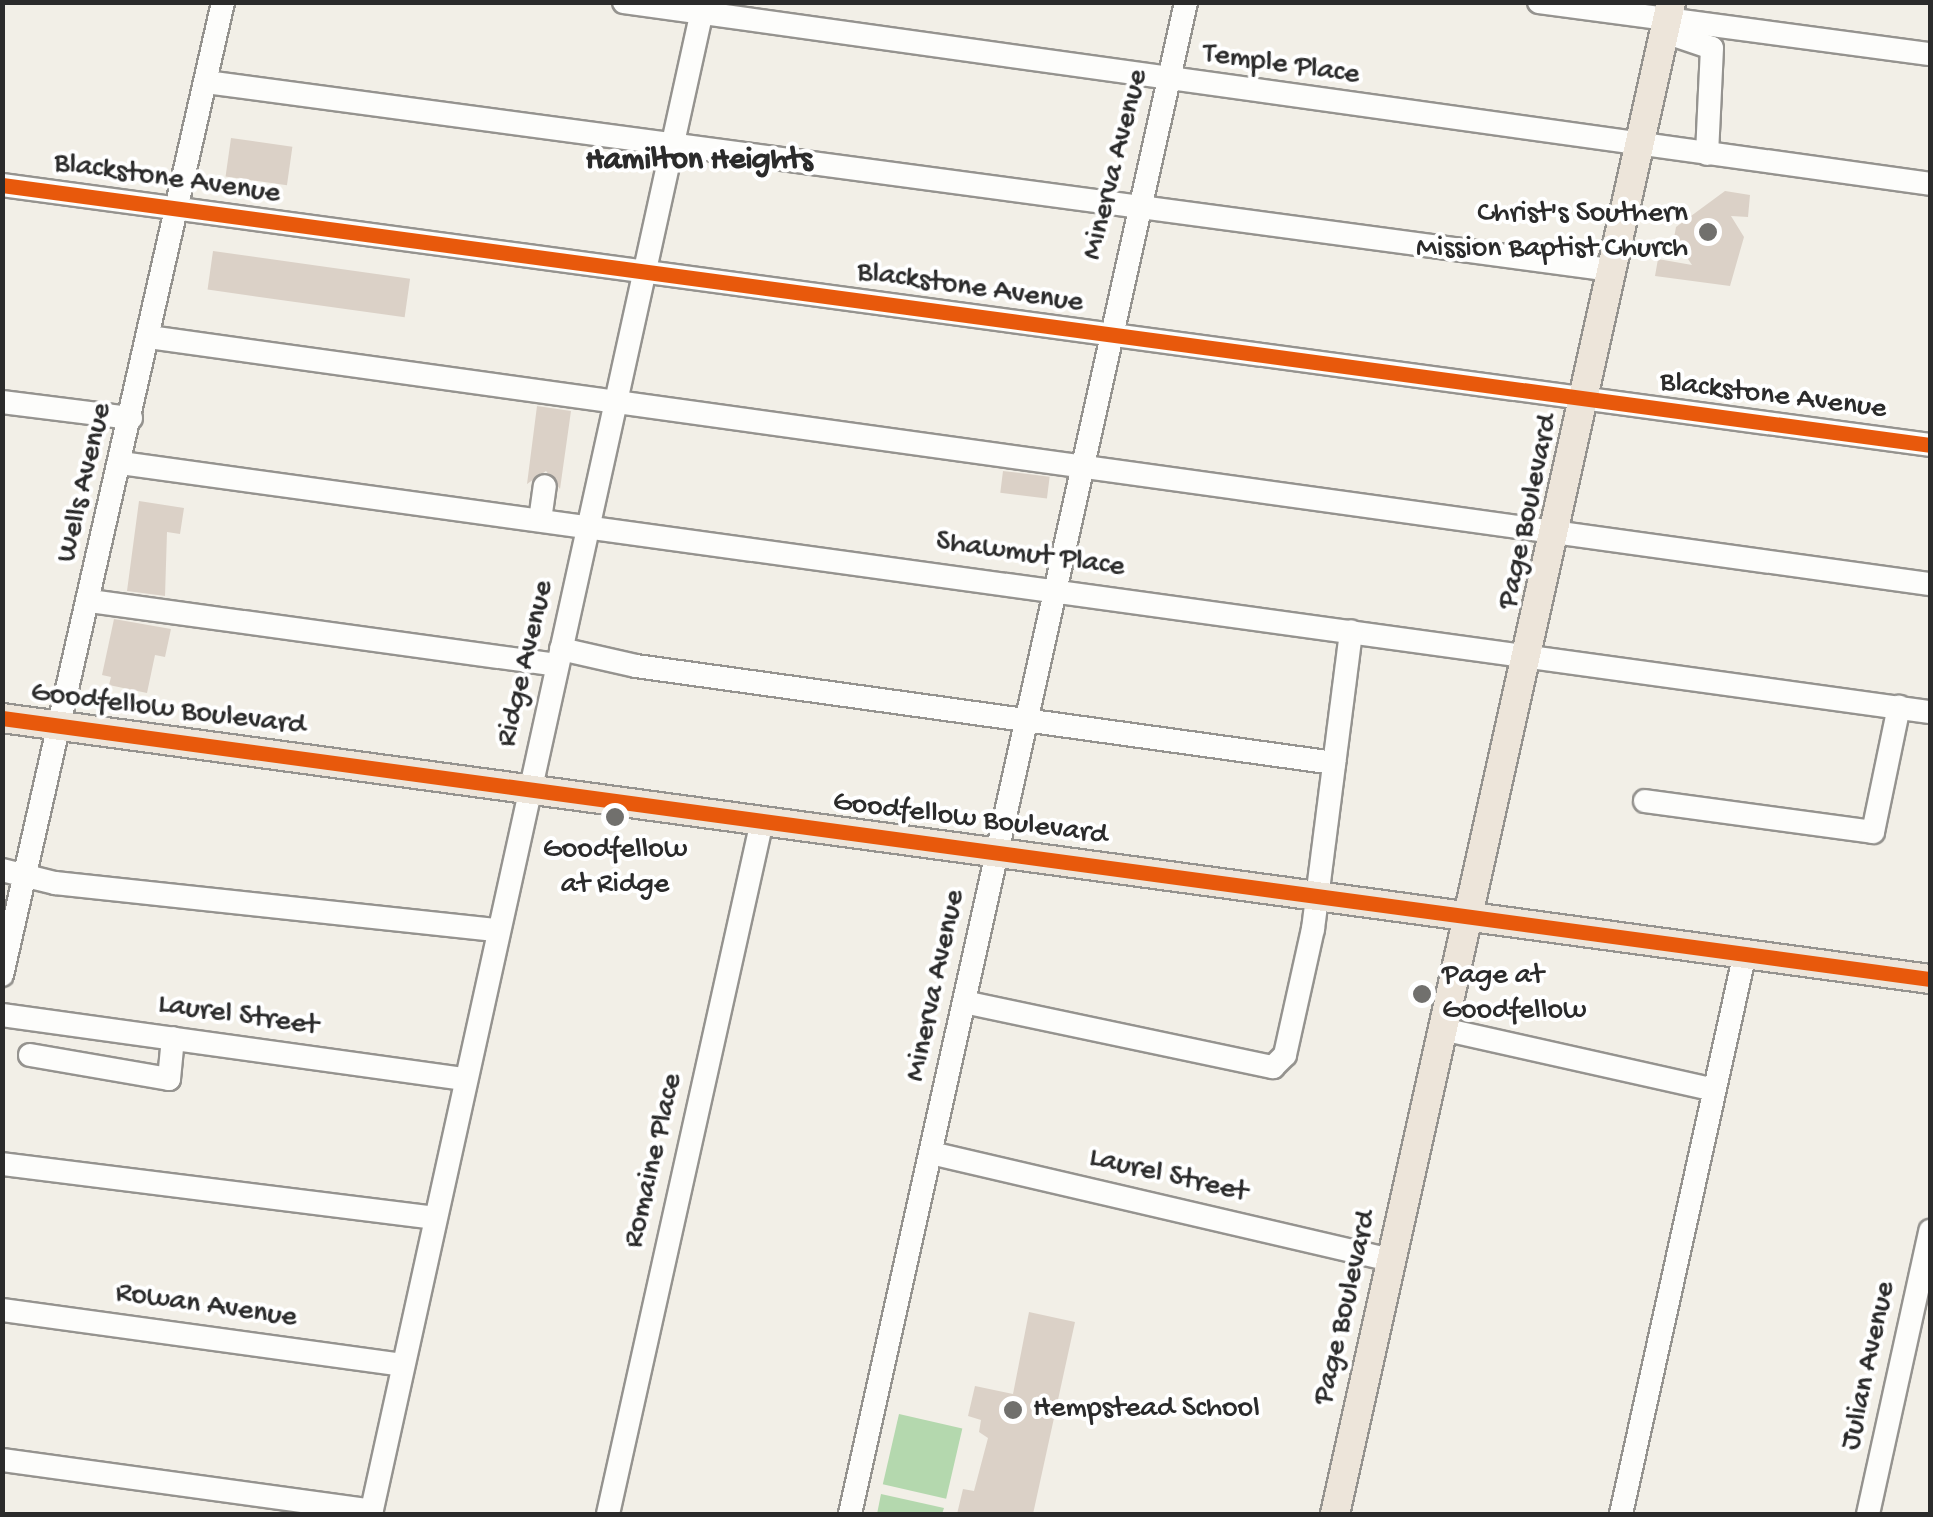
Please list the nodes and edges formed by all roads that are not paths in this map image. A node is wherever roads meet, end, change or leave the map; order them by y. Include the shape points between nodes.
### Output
1 (223, 2) edge
2 (624, 2) edge
3 (1186, 2) edge
4 (1539, 2) edge
5 (703, 7) edge
6 (1667, 18) edge
7 (1930, 54) edge
8 (1169, 81) junction
9 (206, 82) junction
10 (1639, 145) junction
11 (673, 146) junction
12 (1707, 154) junction
13 (1930, 184) edge
14 (2, 185) edge
15 (1138, 208) junction
16 (178, 209) junction
17 (1611, 270) junction
18 (646, 272) junction
19 (1107, 336) junction
20 (149, 337) junction
21 (617, 398) junction
22 (1583, 400) junction
23 (2, 402) edge
24 (130, 418) junction
25 (1930, 445) edge
26 (121, 463) junction
27 (1079, 464) junction
28 (544, 486) dead end
29 (540, 520) junction
30 (588, 526) junction
31 (1554, 533) junction
32 (1930, 584) edge
33 (1052, 589) junction
34 (90, 601) junction
35 (1351, 631) junction
36 (1526, 656) junction
37 (559, 657) junction
38 (1898, 707) junction
39 (1930, 712) edge
40 (2, 718) edge
41 (1025, 718) junction
42 (62, 725) junction
43 (1334, 763) junction
44 (530, 786) junction
45 (1646, 802) dead end
46 (762, 821) junction
47 (997, 852) junction
48 (2, 870) edge
49 (26, 876) junction
50 (1317, 893) junction
51 (1468, 914) junction
52 (498, 930) junction
53 (1745, 953) junction
54 (2, 974) edge
55 (1930, 979) edge
56 (964, 1002) junction
57 (2, 1015) edge
58 (1442, 1029) junction
59 (172, 1038) junction
60 (30, 1055) dead end
61 (465, 1078) junction
62 (1714, 1090) junction
63 (930, 1152) junction
64 (2, 1164) edge
65 (434, 1218) junction
66 (1930, 1231) edge
67 (1391, 1260) junction
68 (2, 1310) edge
69 (402, 1364) junction
70 (2, 1460) edge
71 (371, 1513) edge
72 (608, 1514) edge
73 (850, 1514) edge
74 (1335, 1514) edge
75 (1621, 1514) edge
76 (1868, 1514) edge

1 - 9 street, Wells Avenue
2 - 5 street, Temple Place
3 - 8 street, Minerva Avenue
4 - 6 street
5 - 8 street, Temple Place
5 - 11 street, Ridge Avenue
6 - 7 street
6 - 10 main road, Page Boulevard
6 - 12 street via 1712,48
8 - 10 street, Temple Place
8 - 15 street, Minerva Avenue
9 - 11 street
9 - 16 street, Wells Avenue
10 - 12 street, Temple Place
10 - 17 main road, Page Boulevard
11 - 15 street
11 - 18 street, Ridge Avenue
12 - 13 street, Temple Place
14 - 16 street, Blackstone Avenue
15 - 17 street
15 - 19 street, Minerva Avenue
16 - 18 street, Blackstone Avenue
16 - 20 street, Wells Avenue
17 - 22 main road, Page Boulevard
18 - 19 street, Blackstone Avenue
18 - 21 street, Ridge Avenue
19 - 22 street, Blackstone Avenue
19 - 27 street, Minerva Avenue
20 - 21 street
20 - 24 street, Wells Avenue
21 - 27 street
21 - 30 street, Ridge Avenue
22 - 25 street, Blackstone Avenue
22 - 31 main road, Page Boulevard
23 - 24 street
24 - 26 street, Wells Avenue
26 - 29 street, Shawmut Place
26 - 34 street, Wells Avenue
27 - 31 street
27 - 33 street, Minerva Avenue
28 - 29 street
29 - 30 street, Shawmut Place
30 - 33 street, Shawmut Place
30 - 37 street, Ridge Avenue
31 - 32 street
31 - 36 main road, Page Boulevard
33 - 35 street, Shawmut Place
33 - 41 street, Minerva Avenue
34 - 37 street
34 - 42 street, Wells Avenue
35 - 36 street, Shawmut Place
35 - 43 street
36 - 38 street, Shawmut Place
36 - 51 main road, Page Boulevard
37 - 41 street
37 - 44 street, Ridge Avenue
38 - 39 street, Shawmut Place
38 - 45 street via 1874,832
40 - 42 main road, Goodfellow Boulevard
41 - 43 street
41 - 47 street, Minerva Avenue
42 - 44 main road, Goodfellow Boulevard
42 - 49 street, Wells Avenue
43 - 50 street
44 - 46 main road, Goodfellow Boulevard
44 - 52 street, Ridge Avenue
46 - 47 main road, Goodfellow Boulevard
46 - 72 street, Romaine Place
47 - 50 main road, Goodfellow Boulevard
47 - 56 street, Minerva Avenue
48 - 49 street
49 - 52 street
49 - 54 street, Wells Avenue
50 - 51 main road, Goodfellow Boulevard
50 - 56 street via 1285,1055 1273,1068
51 - 53 main road, Goodfellow Boulevard
51 - 58 main road, Page Boulevard
52 - 61 street, Ridge Avenue
53 - 55 main road, Goodfellow Boulevard
53 - 62 street
56 - 63 street, Minerva Avenue
57 - 59 street, Laurel Street
58 - 62 street
58 - 67 main road, Page Boulevard
59 - 60 street via 169,1079
59 - 61 street, Laurel Street
61 - 65 street, Ridge Avenue
62 - 75 street
63 - 67 street, Laurel Street
63 - 73 street, Minerva Avenue
64 - 65 street
65 - 69 street, Ridge Avenue
66 - 76 street, Julian Avenue
67 - 74 main road, Page Boulevard
68 - 69 street, Rowan Avenue
69 - 71 street, Ridge Avenue
70 - 71 street

